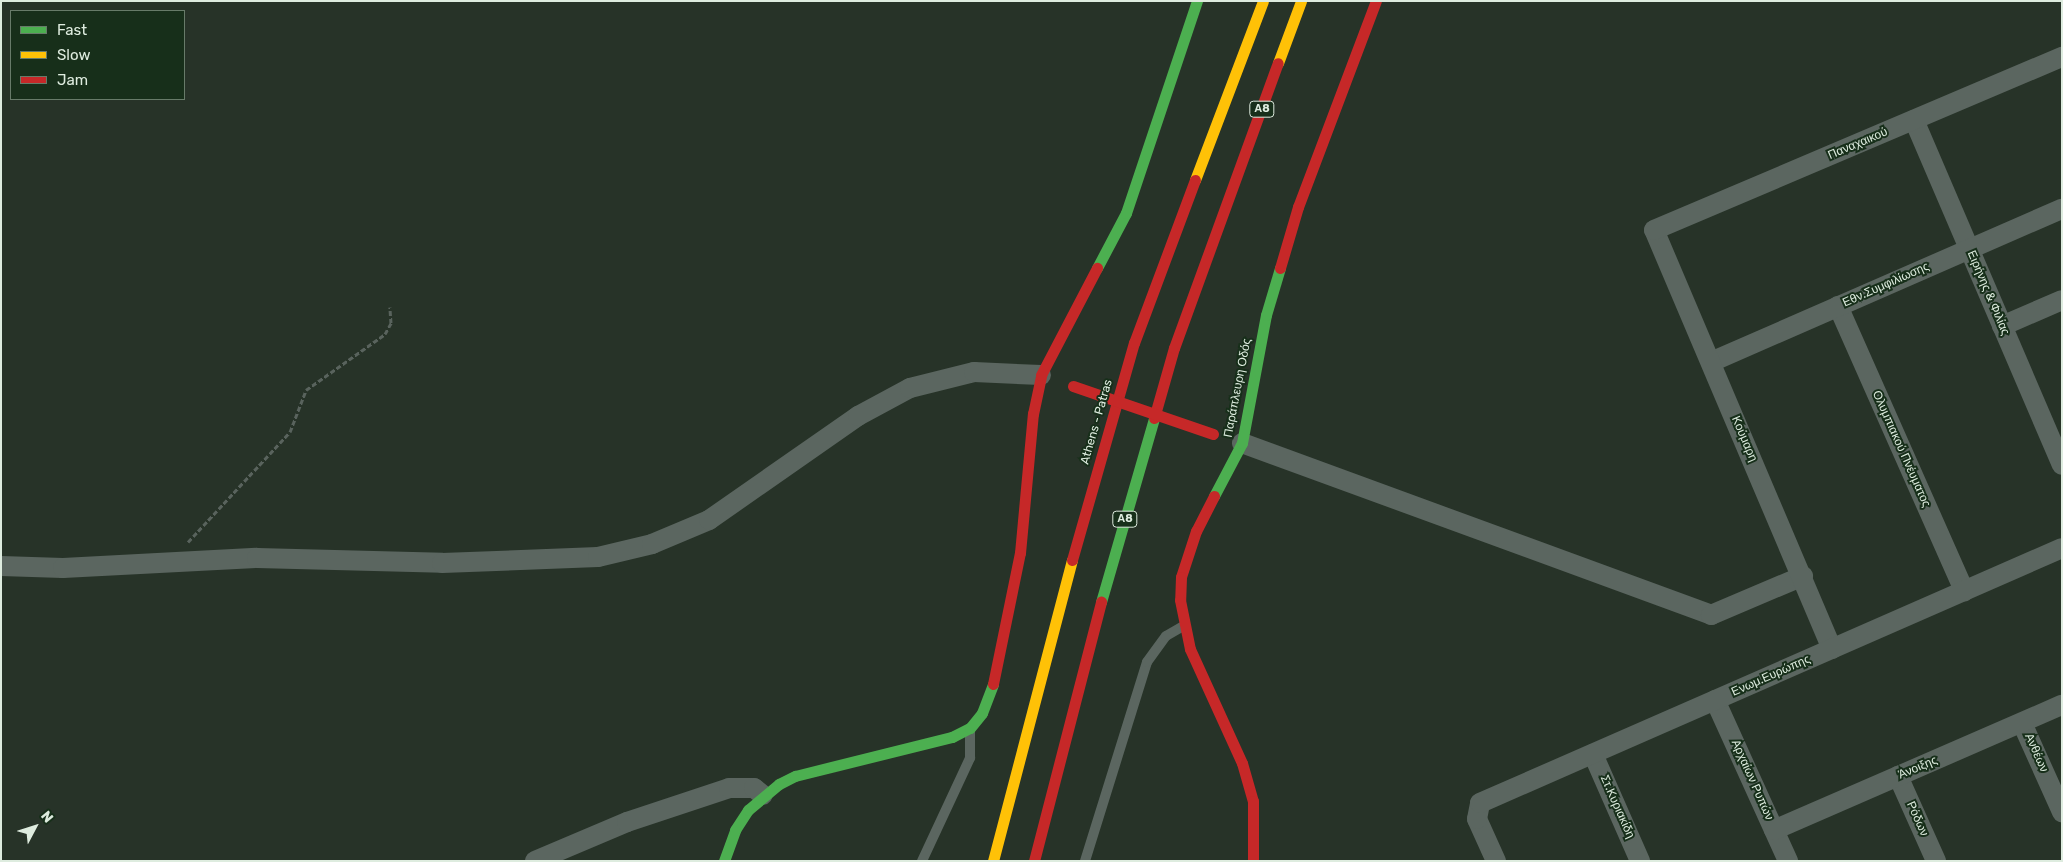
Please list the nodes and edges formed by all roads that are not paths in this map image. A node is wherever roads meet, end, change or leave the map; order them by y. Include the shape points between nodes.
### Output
1 (1197, 1) edge
2 (1263, 1) edge
3 (1301, 1) edge
4 (1376, 1) edge
5 (2062, 57) edge
6 (1914, 120) junction
7 (2062, 209) edge
8 (1654, 230) joint
9 (1969, 249) junction
10 (2062, 300) edge
11 (1838, 306) junction
12 (2002, 326) junction
13 (1711, 362) junction
14 (1059, 381) junction
15 (1242, 443) junction
16 (2062, 465) edge
17 (2062, 548) edge
18 (1, 566) edge
19 (1803, 576) junction
20 (1964, 591) junction
21 (1184, 625) junction
22 (1832, 649) junction
23 (1715, 700) junction
24 (2062, 705) edge
25 (2022, 723) junction
26 (970, 728) junction
27 (1593, 754) junction
28 (1898, 776) junction
29 (763, 794) junction
30 (2062, 812) edge
31 (1005, 815) junction
32 (1043, 826) junction
33 (1774, 830) junction
34 (535, 861) edge
35 (724, 861) edge
36 (922, 861) edge
37 (985, 861) edge
38 (993, 861) edge
39 (1034, 861) edge
40 (1039, 861) edge
41 (1085, 861) edge
42 (1253, 861) edge
43 (1496, 861) edge
44 (1640, 861) edge
45 (1788, 861) edge
46 (1936, 861) edge

1 - 14 main road via 1129,204
2 - 31 main road, Athens - Patras via 1134,343 1067,576
3 - 32 main road, Α8 via 1174,348 1106,584
4 - 15 main road, Παράπλευρη Οδός via 1298,207 1266,315
5 - 6 street, Παναχαικού
6 - 8 street, Παναχαικού
6 - 9 street, Ειρήνης & Φιλίας
7 - 9 street, Εθν.Συμφιλίωσης
8 - 13 street, Κούμαρη
9 - 11 street, Εθν.Συμφιλίωσης
9 - 12 street, Ειρήνης & Φιλίας
10 - 12 street
11 - 13 street, Εθν.Συμφιλίωσης
11 - 20 street, Ολυμπιακού Πνέυματος
12 - 16 street, Ειρήνης & Φιλίας
13 - 19 street, Κούμαρη
14 - 15 main road, bridge
14 - 18 street via 974,372 910,388 858,416 709,520 676,536 589,558 521,561 257,558 63,568
14 - 26 main road via 1033,414 1020,553 1007,623 991,694
15 - 19 street via 1711,615
15 - 21 main road, Παράπλευρη Οδός via 1186,557 1180,600
17 - 20 street, Ενωμ.Ευρώπης
19 - 22 street, Κούμαρη
20 - 22 street, Ενωμ.Ευρώπης
21 - 41 lane via 1166,636 1147,662
21 - 42 main road, Παράπλευρη Οδός via 1201,676 1248,781 1255,826
22 - 23 street, Ενωμ.Ευρώπης
23 - 27 street, Ενωμ.Ευρώπης
23 - 33 street, Αρχαίων Ρυπών
24 - 25 street, Άνοιξης
25 - 28 street, Άνοιξης
25 - 30 street, Ανθέων
26 - 29 main road via 936,742 795,776
26 - 36 lane via 973,743 970,758
27 - 43 street, Ενωμ.Ευρώπης via 1480,803 1478,819
27 - 44 street, Στ.Κυριακίδη
28 - 33 street, Άνοιξης
28 - 46 street, Ρόδων
29 - 34 street via 754,788 729,788 627,822
29 - 35 main road via 735,830
31 - 37 main road
31 - 38 main road, Athens - Patras
32 - 39 main road, Α8
32 - 40 main road
33 - 45 street, Αρχαίων Ρυπών

